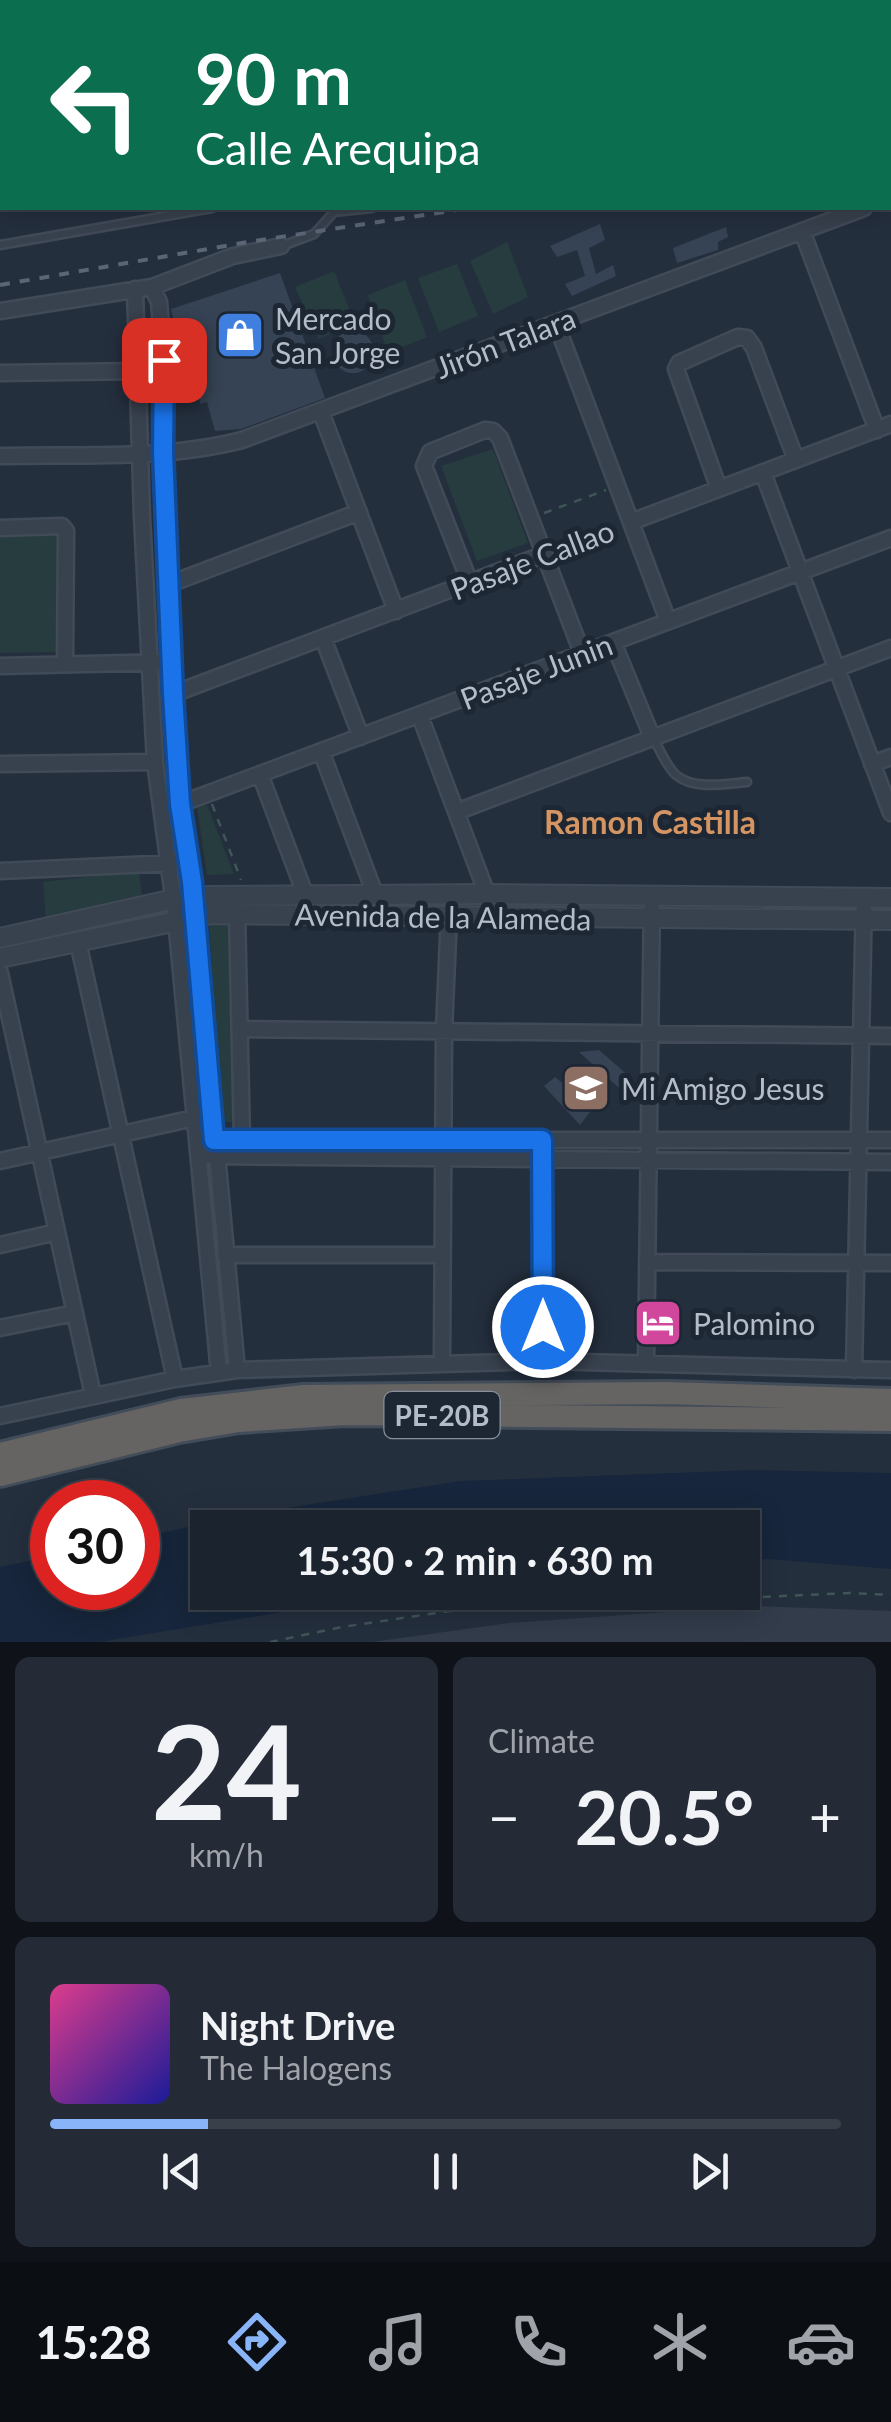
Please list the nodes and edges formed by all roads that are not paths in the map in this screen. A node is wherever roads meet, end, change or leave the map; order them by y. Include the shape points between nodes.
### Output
1 (201, 210) edge
2 (334, 210) edge
3 (859, 210) edge
4 (802, 231) junction
5 (0, 245) edge
6 (281, 246) joint
7 (152, 287) junction
8 (136, 289) junction
9 (0, 311) edge
10 (556, 323) junction
11 (139, 371) junction
12 (0, 373) edge
13 (321, 412) junction
14 (884, 427) edge
15 (163, 452) junction
16 (140, 453) junction
17 (0, 456) edge
18 (796, 460) junction
19 (763, 473) junction
20 (718, 489) junction
21 (359, 512) junction
22 (631, 522) junction
23 (0, 528) edge
24 (891, 538) edge
25 (545, 554) junction
26 (800, 572) junction
27 (470, 583) junction
28 (167, 585) junction
29 (396, 610) junction
30 (668, 621) junction
31 (324, 638) junction
32 (613, 642) junction
33 (891, 648) edge
34 (582, 654) junction
35 (149, 662) junction
36 (171, 662) junction
37 (65, 664) junction
38 (0, 666) edge
39 (836, 669) junction
40 (173, 694) junction
41 (420, 716) junction
42 (361, 736) junction
43 (652, 737) junction
44 (322, 751) junction
45 (891, 757) edge
46 (155, 762) junction
47 (0, 764) edge
48 (872, 764) junction
49 (260, 774) junction
50 (747, 782) dead end
51 (180, 804) junction
52 (456, 812) junction
53 (891, 814) edge
54 (189, 861) junction
55 (170, 864) junction
56 (0, 871) edge
57 (304, 894) junction
58 (375, 894) junction
59 (487, 894) junction
60 (652, 896) junction
61 (864, 898) junction
62 (891, 898) edge
63 (185, 908) junction
64 (237, 914) junction
65 (449, 916) junction
66 (652, 918) junction
67 (864, 920) junction
68 (891, 920) edge
69 (0, 938) edge
70 (78, 942) junction
71 (0, 958) edge
72 (0, 973) edge
73 (242, 1029) junction
74 (444, 1031) junction
75 (650, 1034) junction
76 (861, 1036) junction
77 (891, 1036) edge
78 (194, 1118) junction
79 (120, 1134) junction
80 (214, 1140) junction
81 (242, 1140) junction
82 (443, 1140) junction
83 (542, 1140) junction
84 (649, 1140) junction
85 (859, 1140) junction
86 (891, 1140) edge
87 (197, 1148) junction
88 (40, 1152) junction
89 (215, 1156) junction
90 (443, 1158) junction
91 (542, 1159) junction
92 (648, 1160) junction
93 (0, 1161) edge
94 (858, 1162) junction
95 (891, 1162) edge
96 (57, 1232) junction
97 (0, 1245) edge
98 (225, 1255) junction
99 (442, 1255) junction
100 (647, 1262) junction
101 (857, 1262) junction
102 (891, 1263) edge
103 (75, 1313) junction
104 (0, 1328) edge
105 (543, 1361) junction
106 (646, 1362) junction
107 (442, 1363) junction
108 (237, 1370) junction
109 (854, 1370) junction
110 (891, 1370) edge
111 (219, 1373) junction
112 (174, 1379) junction
113 (93, 1396) junction
114 (891, 1400) edge
115 (0, 1416) edge
116 (891, 1420) edge
117 (0, 1454) edge
118 (0, 1476) edge

1 - 5 lane
2 - 6 lane via 314,234
3 - 4 street, Jirón Talara
4 - 10 street, Jirón Talara
4 - 14 street
6 - 7 street via 233,256
7 - 8 street
7 - 15 street via 164,360
8 - 9 street
8 - 11 street
10 - 13 street, Jirón Talara
10 - 22 street
11 - 12 street
11 - 16 street
13 - 15 street, Jirón Talara via 228,444
13 - 21 street
14 - 18 street, Pasaje Callao
15 - 16 street, Jirón Talara
15 - 28 street
16 - 17 street, Jirón Talara
16 - 35 street
18 - 19 street, Pasaje Callao
18 - 20 street via 754,348 738,337 676,369
19 - 20 street, Pasaje Callao
19 - 26 street
20 - 22 street, Pasaje Callao
21 - 28 street
21 - 29 street
22 - 30 street
23 - 37 street via 66,531
24 - 26 street, Pasaje Junin
25 - 27 street, Pasaje Callao
25 - 27 street via 500,438 484,430 430,452 424,466
25 - 34 street
26 - 30 street, Pasaje Junin
26 - 39 street
27 - 29 street, Pasaje Callao
28 - 36 street
29 - 31 street, Pasaje Callao
30 - 32 street, Pasaje Junin
31 - 40 street, Pasaje Callao
31 - 42 street
32 - 34 street, Pasaje Junin
32 - 43 street
33 - 39 street
34 - 41 street, Pasaje Junin
35 - 36 street
35 - 37 street
35 - 46 street
36 - 40 street
37 - 38 street
39 - 43 street
39 - 48 street
40 - 51 street
41 - 42 street, Pasaje Junin
41 - 52 street
42 - 44 street, Pasaje Junin
43 - 50 lane via 684,780
43 - 52 street
44 - 49 street, Pasaje Junin
44 - 58 street
45 - 48 street
46 - 47 street
46 - 55 street
48 - 53 street
49 - 51 street, Pasaje Junin
49 - 57 street
51 - 54 street
52 - 59 street
54 - 55 street
54 - 63 street
55 - 56 street
55 - 63 street
57 - 58 street, Avenida de la Alameda
57 - 63 street, Avenida de la Alameda
58 - 59 street, Avenida de la Alameda
59 - 60 street, Avenida de la Alameda
60 - 61 street, Avenida de la Alameda
60 - 66 street
61 - 62 street, Avenida de la Alameda
61 - 67 street
63 - 64 street, Avenida de la Alameda
63 - 69 street, Avenida de la Alameda
63 - 70 street, Avenida de la Alameda
63 - 78 street
63 - 80 street
64 - 65 street, Avenida de la Alameda
64 - 73 street
65 - 66 street, Avenida de la Alameda
65 - 74 street
66 - 67 street, Avenida de la Alameda
66 - 75 street
67 - 68 street, Avenida de la Alameda
67 - 76 street
70 - 71 street, Avenida de la Alameda
70 - 79 street
72 - 88 street
73 - 74 street
73 - 81 street
74 - 75 street
74 - 82 street
75 - 76 street
75 - 84 street
76 - 77 street
76 - 85 street
78 - 79 street
78 - 87 street
79 - 88 street
79 - 112 street
80 - 81 street
80 - 87 street
80 - 89 street
81 - 82 street
82 - 83 street
82 - 90 street
83 - 84 street
83 - 91 street
84 - 85 street
84 - 92 street
85 - 86 street
85 - 94 street
87 - 89 street
87 - 111 street
88 - 93 street
88 - 96 street
89 - 90 street
89 - 98 street
90 - 91 street
90 - 99 street
91 - 92 street
91 - 105 street
92 - 94 street
92 - 100 street
94 - 95 street
94 - 101 street
96 - 97 street
96 - 103 street
98 - 99 street
98 - 108 street
99 - 107 street
100 - 101 street
100 - 106 street
101 - 102 street
101 - 109 street
103 - 104 street
103 - 113 street
105 - 106 street
105 - 107 street
106 - 109 street
107 - 108 street
108 - 111 street
109 - 110 street
111 - 112 street
112 - 113 street
113 - 115 street
114 - 117 highway, PE-20B via 667,1393 304,1396 181,1410
116 - 118 highway, PE-20B via 345,1414 180,1431

